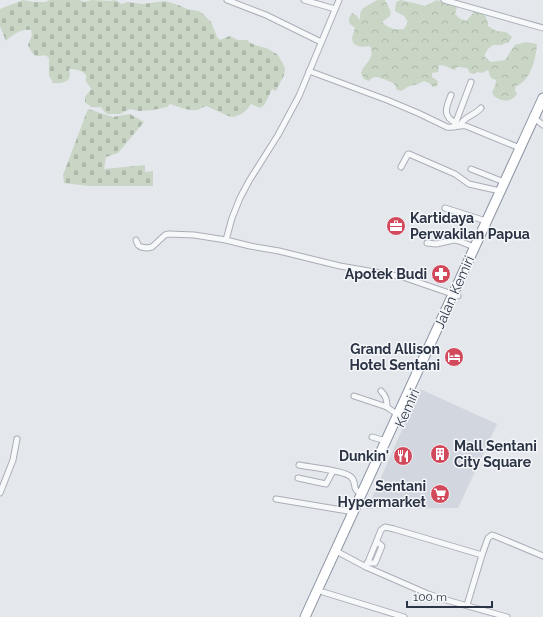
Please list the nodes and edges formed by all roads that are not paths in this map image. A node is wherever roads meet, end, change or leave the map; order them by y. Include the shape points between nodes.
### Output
1 (227, 0) edge
2 (304, 0) edge
3 (339, 0) edge
4 (444, 0) edge
5 (456, 2) edge
6 (335, 10) junction
7 (543, 28) edge
8 (321, 42) junction
9 (309, 71) junction
10 (471, 82) dead end
11 (452, 94) dead end
12 (543, 98) edge
13 (480, 108) dead end
14 (543, 110) edge
15 (540, 123) edge
16 (457, 125) junction
17 (520, 148) junction
18 (401, 167) dead end
19 (471, 170) dead end
20 (504, 182) junction
21 (500, 195) junction
22 (445, 208) dead end
23 (486, 220) junction
24 (136, 240) dead end
25 (226, 240) junction
26 (427, 243) dead end
27 (474, 247) junction
28 (455, 295) junction
29 (381, 391) dead end
30 (354, 396) dead end
31 (387, 408) junction
32 (398, 416) junction
33 (372, 437) dead end
34 (17, 439) dead end
35 (386, 441) junction
36 (299, 466) dead end
37 (333, 471) junction
38 (298, 478) dead end
39 (0, 493) edge
40 (362, 494) junction
41 (276, 499) dead end
42 (354, 512) junction
43 (376, 542) junction
44 (338, 552) junction
45 (482, 555) junction
46 (543, 556) edge
47 (367, 565) junction
48 (323, 592) junction
49 (467, 605) junction
50 (306, 617) edge
51 (312, 617) edge
52 (404, 617) edge
53 (507, 617) edge

1 - 8 street via 266,15
2 - 6 street
3 - 6 street
4 - 5 street
5 - 7 street
6 - 8 street
8 - 9 street
9 - 16 street via 406,108 447,127
9 - 25 street via 287,119 240,198
10 - 16 street
11 - 16 street via 447,106 447,115
12 - 17 highway, Jalan Kemiri
13 - 16 street
14 - 15 highway, Jalan Kemiri
15 - 21 highway, Jalan Kemiri
16 - 17 street via 466,126
17 - 20 highway, Jalan Kemiri
18 - 21 street via 409,154 455,174 469,184
19 - 20 street
20 - 21 highway, Jalan Kemiri
21 - 23 highway, Jalan Kemiri
21 - 28 highway, Kemiri
22 - 23 street
23 - 27 highway, Jalan Kemiri
24 - 25 street via 138,245 147,248 169,234
25 - 28 street via 340,266 403,277
26 - 27 street via 454,240
27 - 28 highway, Jalan Kemiri
28 - 32 highway, Jalan Kemiri
28 - 44 highway, Kemiri
29 - 31 street via 386,398
30 - 31 street
31 - 32 street
32 - 35 highway, Jalan Kemiri
33 - 35 street
34 - 39 street via 13,460
35 - 40 highway, Jalan Kemiri
36 - 37 street
37 - 38 street via 326,484
37 - 40 street via 350,475 355,489
40 - 42 highway, Jalan Kemiri
41 - 42 street
42 - 44 highway, Jalan Kemiri
43 - 45 street via 384,527
43 - 47 street
43 - 47 street via 382,546 376,562
44 - 47 street
44 - 48 highway, Kemiri
44 - 50 highway, Jalan Kemiri
45 - 46 street via 488,538 494,536
45 - 49 street
47 - 49 street via 428,594
48 - 51 highway, Kemiri
48 - 52 street
49 - 53 street

